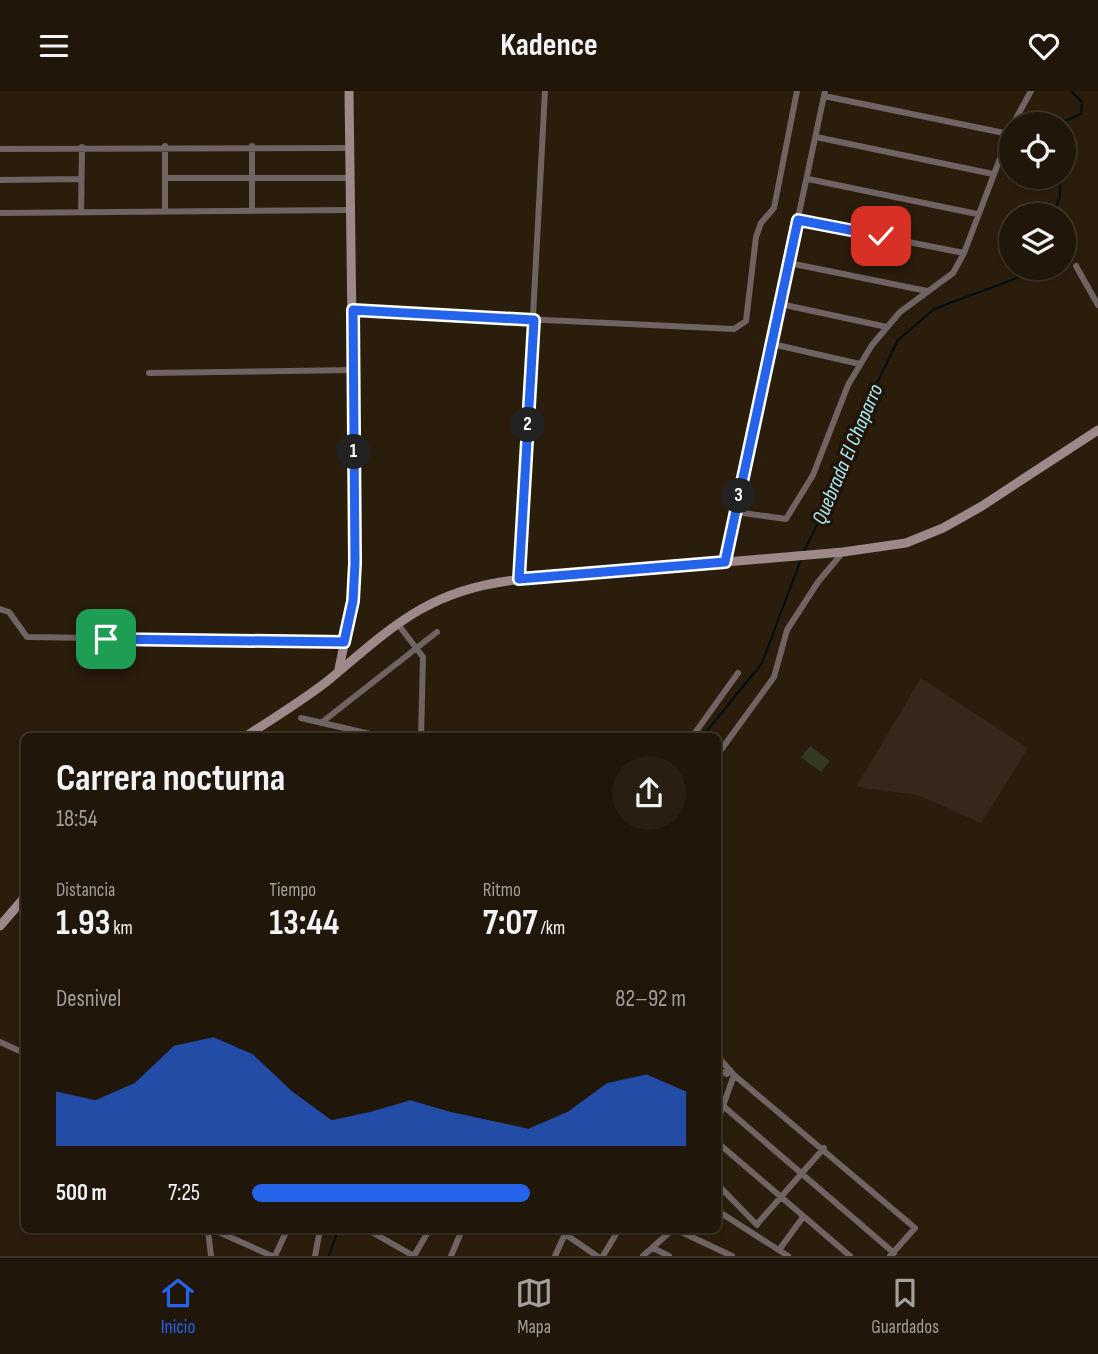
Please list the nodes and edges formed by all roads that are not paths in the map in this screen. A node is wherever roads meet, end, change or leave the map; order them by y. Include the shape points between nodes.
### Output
1 (349, 91) edge
2 (545, 91) edge
3 (797, 91) edge
4 (1028, 91) edge
5 (824, 94) edge
6 (1018, 112) edge
7 (999, 126) edge
8 (816, 137) junction
9 (165, 146) junction
10 (252, 146) junction
11 (82, 147) junction
12 (351, 148) junction
13 (0, 149) edge
14 (999, 159) edge
15 (993, 174) junction
16 (253, 178) junction
17 (350, 178) junction
18 (81, 179) junction
19 (165, 179) junction
20 (808, 179) junction
21 (0, 180) edge
22 (165, 211) junction
23 (252, 211) junction
24 (351, 211) junction
25 (0, 213) edge
26 (81, 213) junction
27 (977, 214) junction
28 (798, 220) junction
29 (964, 253) junction
30 (789, 263) junction
31 (1076, 266) dead end
32 (927, 291) junction
33 (780, 304) junction
34 (1098, 305) edge
35 (353, 310) junction
36 (534, 320) junction
37 (887, 327) junction
38 (772, 344) junction
39 (860, 364) junction
40 (353, 370) junction
41 (149, 373) dead end
42 (1098, 430) edge
43 (736, 512) junction
44 (843, 552) junction
45 (725, 562) junction
46 (519, 579) junction
47 (0, 610) edge
48 (397, 623) junction
49 (437, 632) dead end
50 (344, 642) junction
51 (420, 648) junction
52 (339, 669) junction
53 (738, 673) dead end
54 (301, 718) dead end
55 (321, 723) junction
56 (245, 733) edge
57 (251, 733) edge
58 (365, 733) edge
59 (421, 733) edge
60 (695, 733) edge
61 (721, 750) edge
62 (21, 895) edge
63 (21, 902) edge
64 (0, 919) edge
65 (0, 926) edge
66 (0, 1042) edge
67 (21, 1052) edge
68 (721, 1060) edge
69 (721, 1071) edge
70 (732, 1072) junction
71 (722, 1105) junction
72 (721, 1109) edge
73 (721, 1146) edge
74 (824, 1148) junction
75 (801, 1173) junction
76 (721, 1188) edge
77 (780, 1198) junction
78 (721, 1213) edge
79 (803, 1217) junction
80 (758, 1223) junction
81 (751, 1232) junction
82 (208, 1233) edge
83 (221, 1233) edge
84 (283, 1233) edge
85 (319, 1233) edge
86 (374, 1233) edge
87 (427, 1233) edge
88 (461, 1233) edge
89 (562, 1233) edge
90 (563, 1233) edge
91 (615, 1233) edge
92 (671, 1233) edge
93 (681, 1233) edge
94 (653, 1248) junction
95 (779, 1250) junction
96 (587, 1253) edge
97 (723, 1254) edge
98 (892, 1254) edge
99 (211, 1256) edge
100 (273, 1256) edge
101 (315, 1256) edge
102 (414, 1256) edge
103 (451, 1256) edge
104 (555, 1256) edge
105 (597, 1256) edge
106 (603, 1256) edge
107 (643, 1256) edge
108 (669, 1256) edge
109 (732, 1256) edge
110 (788, 1256) edge
111 (850, 1256) edge

1 - 12 main road
2 - 36 street
3 - 36 street via 774,208 756,237 742,327
4 - 6 street
5 - 7 street
5 - 8 street
8 - 15 street
8 - 20 street
9 - 10 street
9 - 11 street
9 - 19 street
10 - 12 street
10 - 16 street
11 - 13 street
11 - 18 street
12 - 17 main road
14 - 15 street
15 - 27 street
16 - 17 street
16 - 19 street
16 - 23 street
17 - 24 main road
18 - 21 street
18 - 26 street
19 - 22 street
20 - 27 street
20 - 28 street
22 - 23 street
22 - 26 street
23 - 24 street
24 - 35 main road
25 - 26 street
27 - 29 street
28 - 29 street
28 - 30 street
29 - 32 street via 953,273
30 - 32 street
30 - 33 street
31 - 34 street
32 - 37 street
33 - 37 street
33 - 38 street
35 - 36 street
35 - 40 main road
36 - 46 street
37 - 39 street
38 - 39 street
38 - 43 street
39 - 43 street via 813,475 786,519
40 - 41 street
40 - 50 main road via 355,563
42 - 44 main road via 943,529 906,543
43 - 45 street
44 - 45 main road
44 - 61 street via 787,630 774,677
45 - 46 main road
46 - 48 main road via 450,594
47 - 50 street via 9,612 27,637
48 - 51 street
48 - 52 main road
49 - 51 street
50 - 52 main road
51 - 55 street
51 - 59 street via 424,657
52 - 56 main road
52 - 57 main road
53 - 60 street
54 - 55 street
55 - 58 street
62 - 64 main road
63 - 65 main road
66 - 67 street
68 - 70 street
69 - 70 street
70 - 71 street
70 - 74 street
71 - 72 street
71 - 75 street
73 - 77 street
74 - 75 street
74 - 98 street via 915,1229
75 - 77 street
75 - 98 street
76 - 80 street
77 - 79 street
77 - 80 street
78 - 81 street
79 - 95 street
79 - 111 street
80 - 81 street
81 - 95 street
82 - 99 street
83 - 100 street
84 - 100 street
85 - 101 street
86 - 102 street
87 - 102 street
88 - 103 street
89 - 104 street
90 - 96 street
91 - 106 street
92 - 94 street
93 - 97 street
94 - 107 street
94 - 108 street
95 - 110 street
96 - 105 street
97 - 109 street

